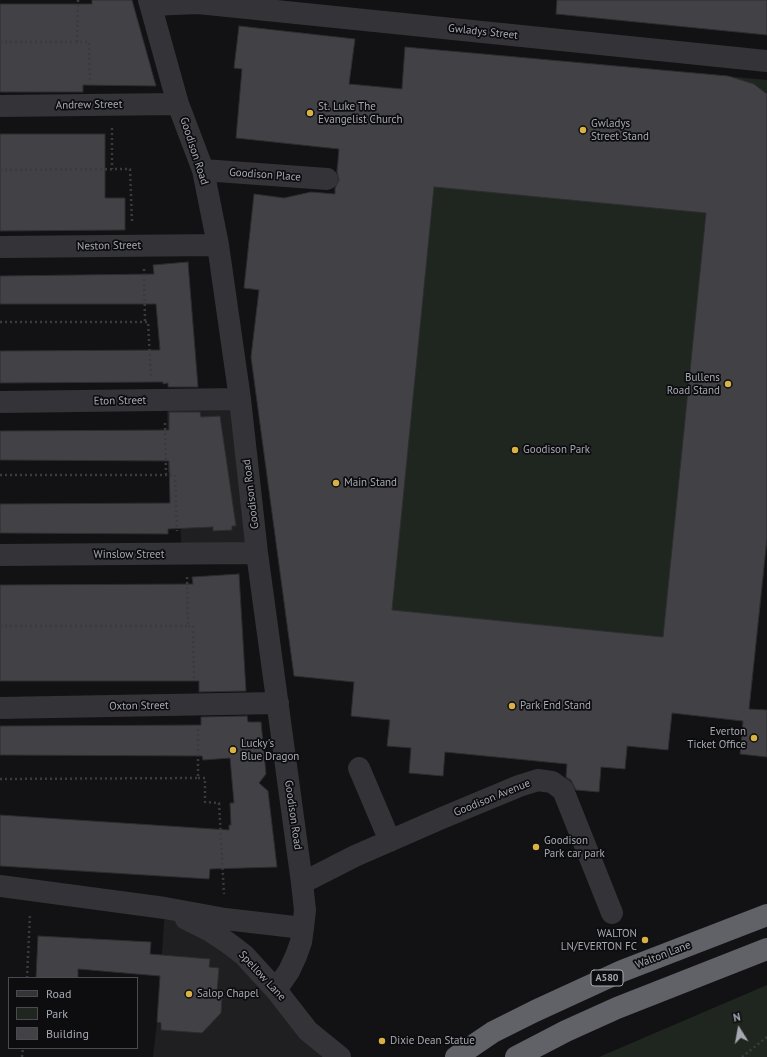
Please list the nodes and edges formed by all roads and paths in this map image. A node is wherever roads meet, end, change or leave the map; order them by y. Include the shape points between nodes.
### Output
1 (78, 0) edge
2 (199, 1) edge
3 (150, 3) edge
4 (0, 42) edge
5 (77, 42) junction
6 (767, 61) edge
7 (178, 104) junction
8 (90, 105) junction
9 (111, 105) junction
10 (0, 106) edge
11 (112, 169) junction
12 (0, 170) edge
13 (203, 170) junction
14 (327, 179) dead end
15 (218, 245) junction
16 (138, 246) junction
17 (0, 247) edge
18 (0, 322) edge
19 (146, 322) junction
20 (240, 399) junction
21 (158, 400) junction
22 (0, 402) edge
23 (166, 474) junction
24 (0, 475) edge
25 (257, 553) junction
26 (182, 554) junction
27 (0, 556) edge
28 (0, 626) edge
29 (188, 626) junction
30 (278, 703) junction
31 (196, 705) junction
32 (0, 708) edge
33 (359, 768) dead end
34 (198, 778) junction
35 (0, 779) edge
36 (390, 841) junction
37 (302, 883) junction
38 (0, 886) edge
39 (32, 890) junction
40 (165, 908) junction
41 (612, 913) dead end
42 (767, 915) edge
43 (225, 919) junction
44 (304, 928) junction
45 (767, 949) edge
46 (27, 977) edge
47 (276, 990) junction
48 (308, 1031) junction
49 (767, 1037) edge
50 (316, 1057) edge
51 (340, 1057) edge
52 (456, 1057) edge
53 (516, 1057) edge
54 (742, 1057) edge

1 - 5 path
2 - 3 street, Gwladys Street
2 - 6 street, Gwladys Street
3 - 7 street, Goodison Road
4 - 5 path
5 - 8 path via 89,42
7 - 9 street, Andrew Street
7 - 13 street, Goodison Road
8 - 9 street, Andrew Street
8 - 10 street, Andrew Street
9 - 11 path
11 - 12 path
11 - 16 path via 130,169
13 - 14 street, Goodison Place
13 - 15 street, Goodison Road
15 - 16 street, Neston Street
15 - 20 street, Goodison Road
16 - 17 street, Neston Street
16 - 19 path
18 - 19 path
19 - 21 path
20 - 21 street, Eton Street
20 - 25 street, Goodison Road
21 - 22 street, Eton Street
21 - 23 path
23 - 24 path
23 - 26 path via 175,475
25 - 26 street, Winslow Street
25 - 30 street, Goodison Road
26 - 27 street, Winslow Street
26 - 29 path
28 - 29 path
29 - 31 path via 193,626
30 - 31 street, Oxton Street
30 - 37 street, Goodison Road
31 - 32 street, Oxton Street
31 - 34 path
33 - 36 street
34 - 35 path
34 - 43 path via 205,778 205,802 219,803
36 - 37 street, Goodison Avenue
36 - 41 street, Goodison Avenue via 519,786 538,780 552,782 563,790
37 - 44 street, Goodison Road
38 - 39 street, Spellow Lane
39 - 40 street, Spellow Lane
39 - 46 path
40 - 43 street, Spellow Lane
40 - 47 street, Spellow Lane via 227,942 244,955
42 - 52 highway, Walton Lane / A580 via 622,971 493,1032
43 - 44 street, Spellow Lane
44 - 47 street, Goodison Road via 296,956
45 - 53 highway via 617,1008
47 - 48 street, Spellow Lane
48 - 50 street, Spellow Lane
48 - 51 street, Spellow Lane
49 - 54 path

